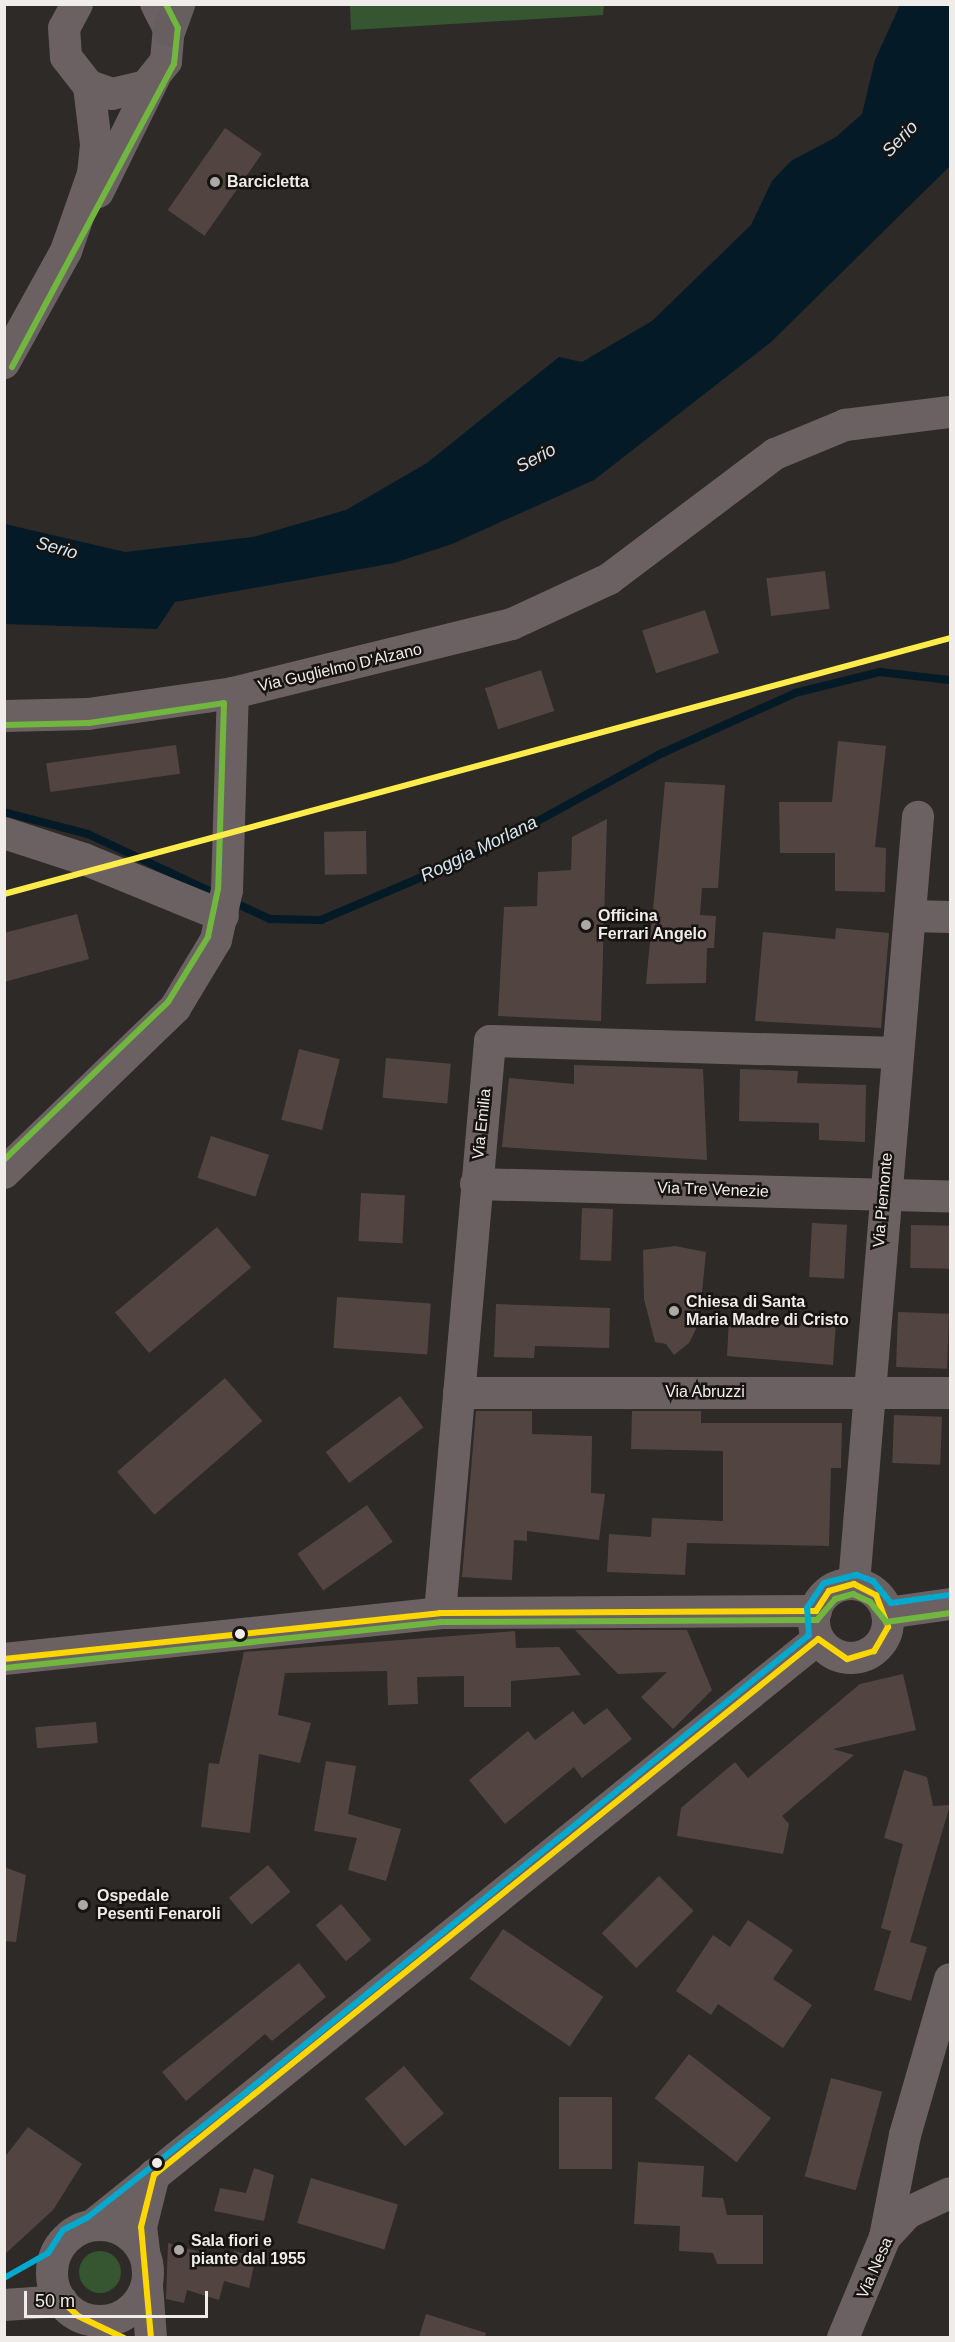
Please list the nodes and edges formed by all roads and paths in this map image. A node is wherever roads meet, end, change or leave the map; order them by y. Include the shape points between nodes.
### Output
1 (74, 6) edge
2 (168, 13) edge
3 (154, 78) junction
4 (89, 86) junction
5 (66, 251) junction
6 (4, 363) edge
7 (951, 412) edge
8 (233, 693) junction
9 (4, 716) edge
10 (918, 817) dead end
11 (4, 833) edge
12 (225, 903) junction
13 (910, 916) junction
14 (951, 917) edge
15 (898, 1053) junction
16 (4, 1173) edge
17 (476, 1184) junction
18 (882, 1195) junction
19 (951, 1196) edge
20 (870, 1391) junction
21 (459, 1392) junction
22 (951, 1393) edge
23 (854, 1584) junction
24 (951, 1604) edge
25 (440, 1612) junction
26 (887, 1613) junction
27 (817, 1625) junction
28 (4, 1659) edge
29 (951, 1979) edge
30 (905, 2135) junction
31 (154, 2175) junction
32 (951, 2193) edge
33 (920, 2205) junction
34 (93, 2225) junction
35 (885, 2237) junction
36 (144, 2251) junction
37 (54, 2260) junction
38 (147, 2286) junction
39 (4, 2289) edge
40 (62, 2301) junction
41 (4, 2304) edge
42 (112, 2329) edge
43 (151, 2337) edge
44 (843, 2337) edge

1 - 4 street via 64,28 64,50 70,68
2 - 3 street via 169,52
3 - 4 street via 124,94
3 - 5 street
4 - 5 street via 96,144 93,174
5 - 6 street
7 - 8 street, Via Guglielmo D'Alzano via 845,425 775,454 609,579 512,624
8 - 9 street, Via Guglielmo D'Alzano via 73,715
8 - 12 street
10 - 13 street, Via Piemonte
11 - 12 street
12 - 16 street via 203,967 174,1008
13 - 14 street
13 - 15 street, Via Piemonte
15 - 17 street, Via Emilia via 490,1041
15 - 18 street, Via Piemonte
17 - 18 street, Via Tre Venezie
17 - 21 street, Via Emilia
18 - 19 street, Via Tre Venezie
18 - 20 street, Via Piemonte
20 - 21 street, Via Abruzzi
20 - 22 street, Via Abruzzi
20 - 23 street, Via Piemonte
21 - 25 street, Via Emilia
23 - 26 street via 876,1595
23 - 27 street via 829,1591
24 - 26 street
25 - 27 street
25 - 28 street
26 - 27 street via 883,1638 859,1657 838,1655
27 - 31 street
29 - 30 street
30 - 33 street via 910,2189
30 - 35 street
31 - 34 street
31 - 36 street via 141,2227
32 - 33 street, Via Nesa
33 - 35 street, Via Nesa
34 - 36 street via 128,2233
34 - 37 street via 68,2237
35 - 44 street, Via Nesa
36 - 38 street
37 - 39 street
37 - 40 street via 53,2282
38 - 42 street
38 - 43 street
40 - 41 street
40 - 42 street via 78,2316

